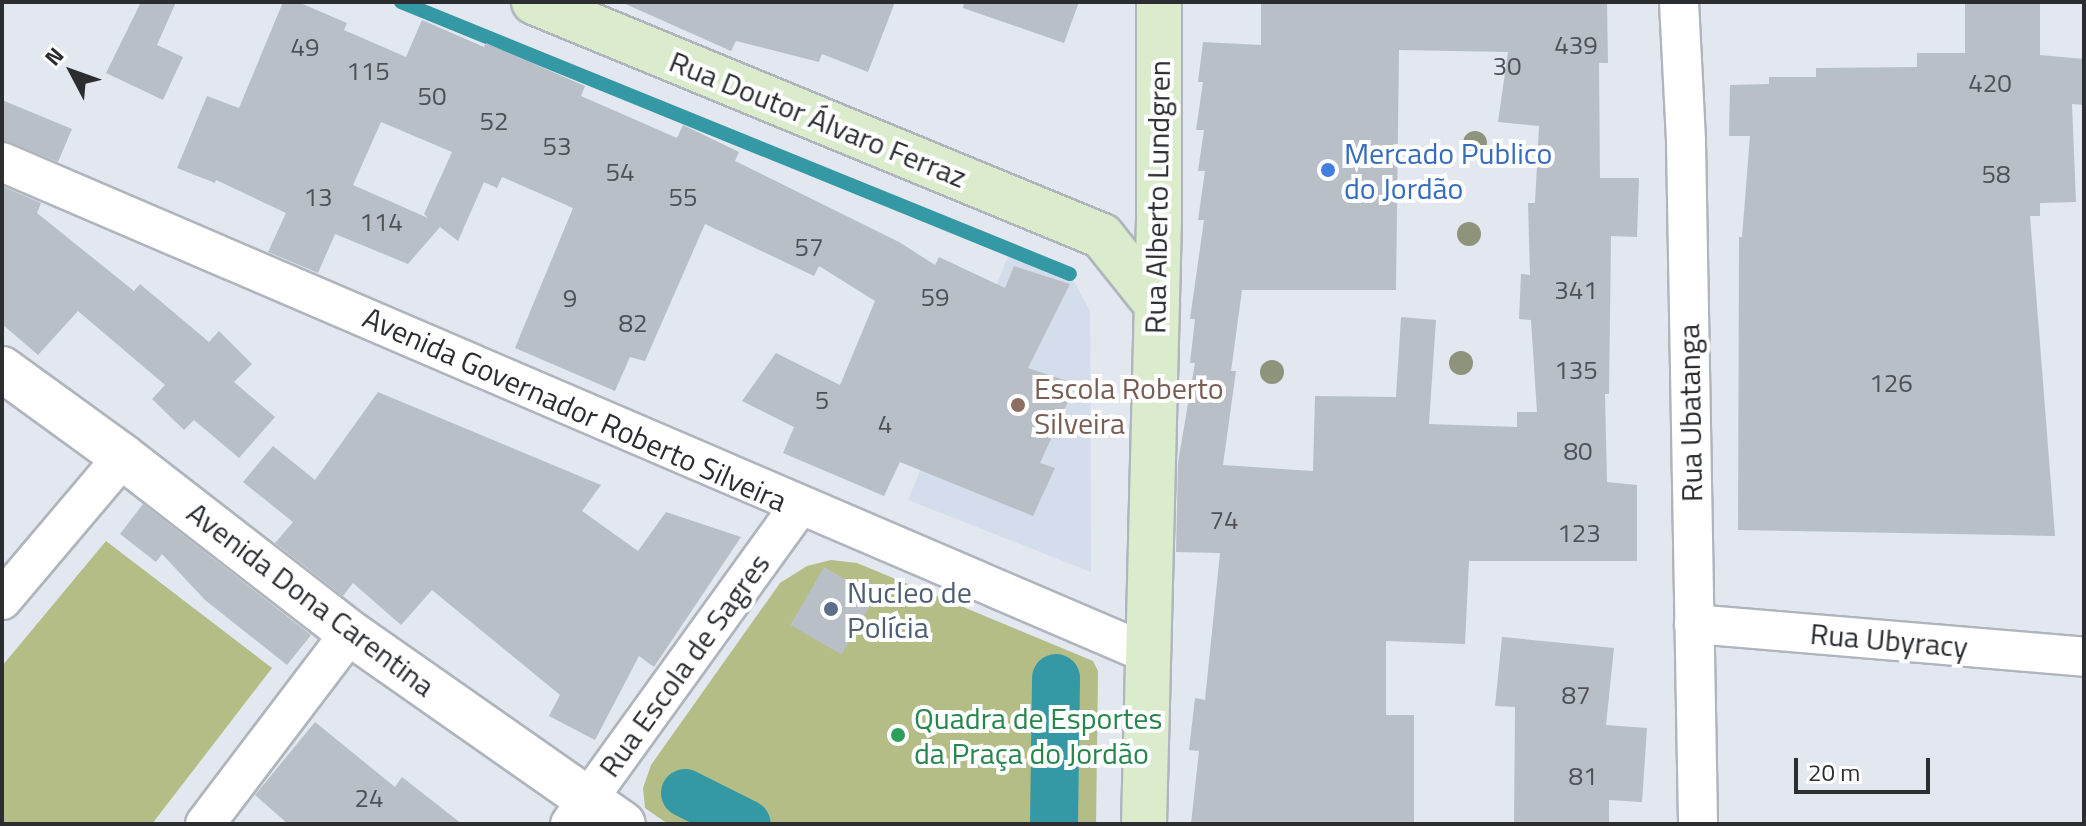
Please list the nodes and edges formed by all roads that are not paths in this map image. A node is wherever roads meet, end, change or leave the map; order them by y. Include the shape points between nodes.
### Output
1 (534, 2) edge
2 (1159, 2) edge
3 (1679, 2) edge
4 (2, 162) edge
5 (1159, 218) junction
6 (1102, 236) junction
7 (1157, 305) junction
8 (2, 369) edge
9 (123, 457) junction
10 (799, 506) junction
11 (2, 600) edge
12 (1694, 624) junction
13 (350, 633) junction
14 (1149, 654) junction
15 (2084, 657) edge
16 (578, 812) edge
17 (205, 824) edge
18 (623, 824) edge
19 (1144, 824) edge
20 (1698, 824) edge

1 - 6 main road, Rua Doutor Álvaro Ferraz
2 - 5 main road, Rua Alberto Lundgren
3 - 12 street, Rua Ubatanga
4 - 10 street, Avenida Governador Roberto Silveira
5 - 6 main road
5 - 7 main road, Rua Alberto Lundgren
6 - 7 main road, Rua Doutor Álvaro Ferraz
7 - 14 main road, Rua Alberto Lundgren
8 - 9 street, Avenida Dona Carentina
9 - 11 street
9 - 13 street, Avenida Dona Carentina
10 - 14 street, Avenida Governador Roberto Silveira
10 - 16 street, Rua Escola de Sagres
12 - 15 street, Rua Ubyracy
12 - 20 street, Rua Ubatanga
13 - 16 street, Avenida Dona Carentina
13 - 17 street
14 - 19 main road, Rua Alberto Lundgren
16 - 18 street, Avenida Dona Carentina

